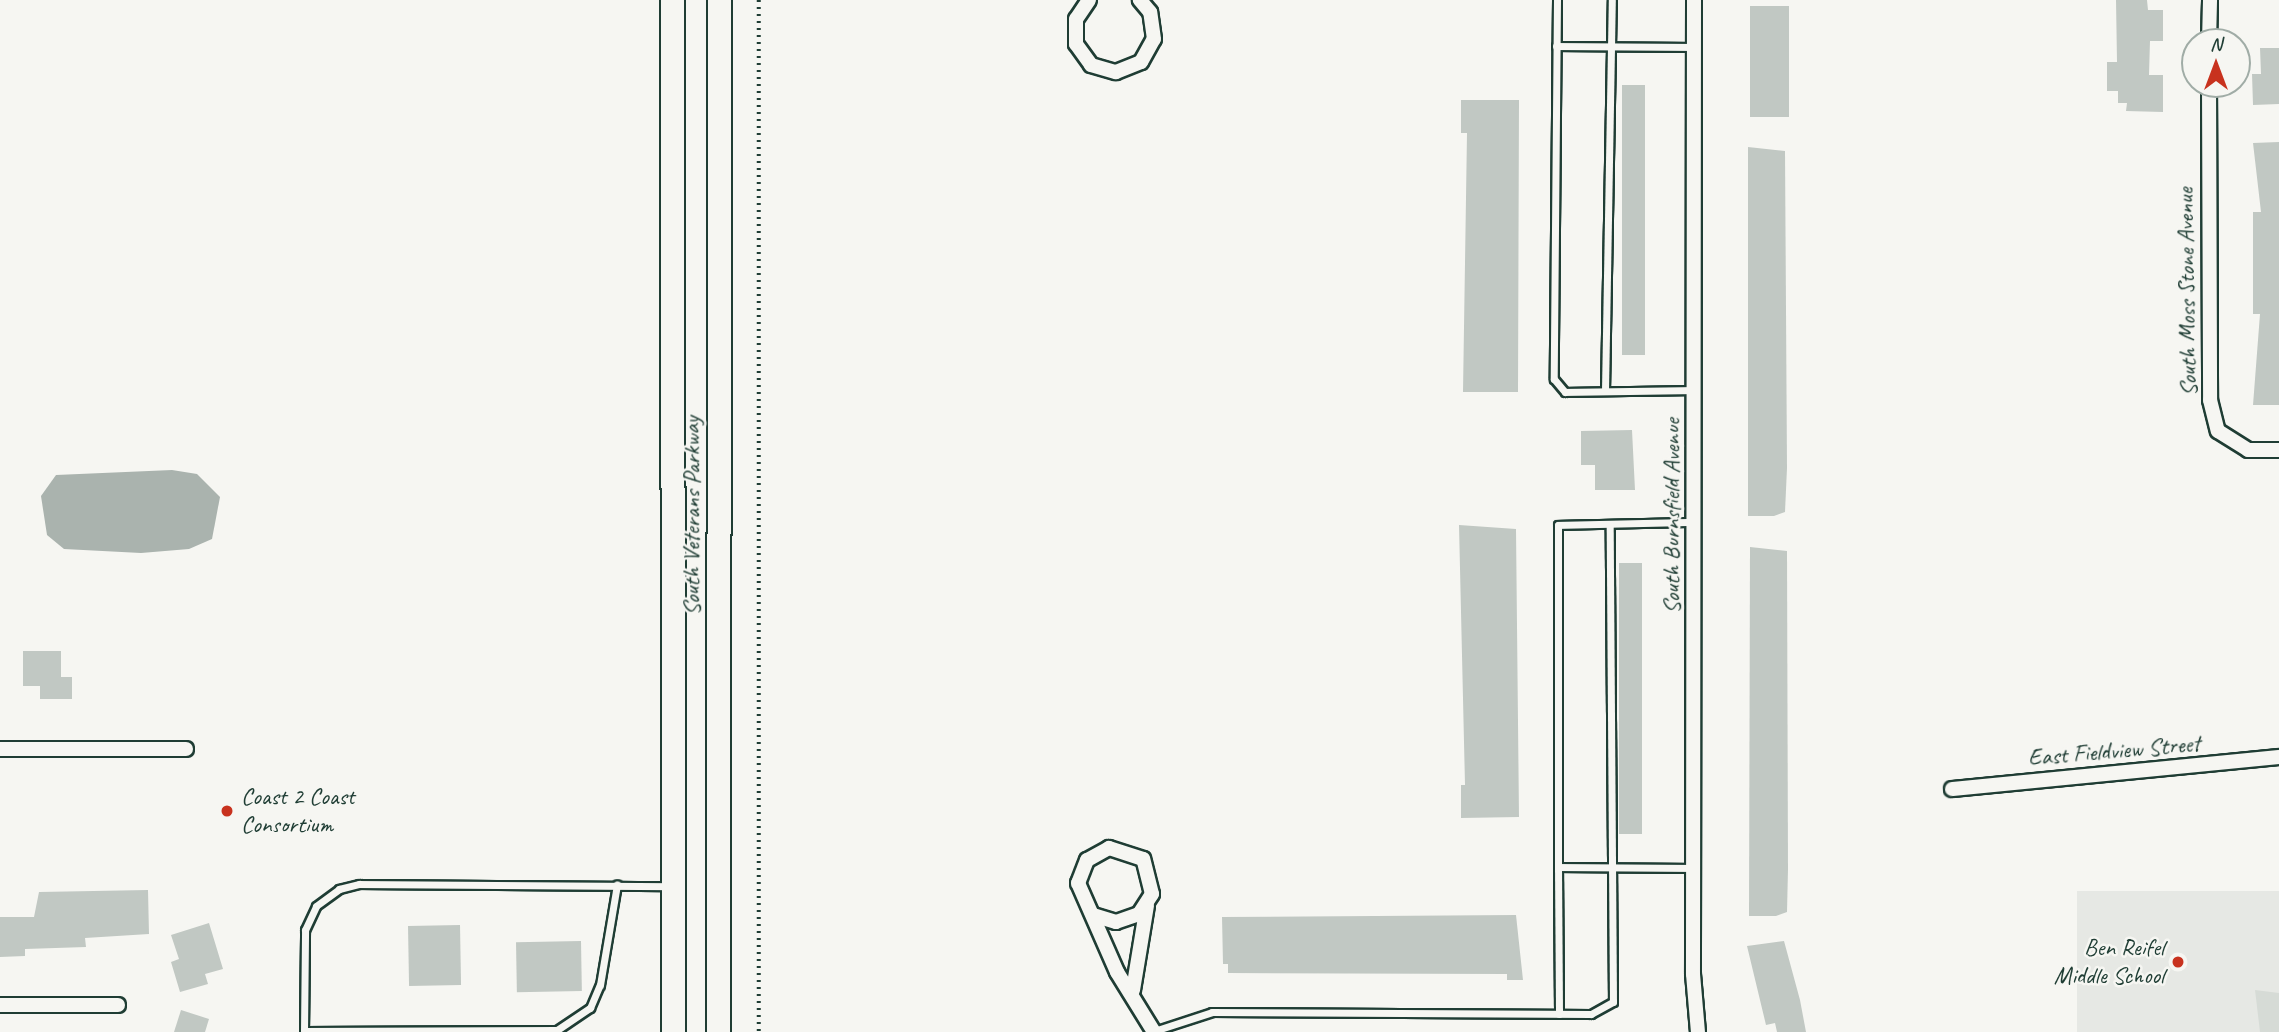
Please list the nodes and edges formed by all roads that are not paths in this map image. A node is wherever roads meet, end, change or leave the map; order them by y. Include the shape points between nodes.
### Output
1 (672, 0) edge
2 (719, 0) edge
3 (1089, 0) edge
4 (1140, 0) edge
5 (1557, 0) edge
6 (1612, 0) edge
7 (1694, 0) edge
8 (2210, 0) edge
9 (2209, 28) edge
10 (1556, 46) junction
11 (1612, 46) junction
12 (1693, 47) junction
13 (2209, 98) edge
14 (1695, 390) junction
15 (1605, 391) junction
16 (2279, 450) edge
17 (1695, 522) junction
18 (1610, 524) junction
19 (0, 749) edge
20 (187, 749) dead end
21 (2279, 757) edge
22 (1952, 789) dead end
23 (1558, 867) junction
24 (1611, 868) junction
25 (1695, 868) junction
26 (617, 884) junction
27 (673, 886) junction
28 (1147, 905) junction
29 (1093, 915) junction
30 (1133, 990) junction
31 (0, 1005) edge
32 (118, 1005) dead end
33 (1559, 1014) junction
34 (304, 1031) edge
35 (673, 1032) edge
36 (718, 1032) edge
37 (1154, 1032) edge
38 (1698, 1032) edge

1 - 27 highway, South Veterans Parkway
2 - 36 highway, South Veterans Parkway
3 - 4 street via 1076,19 1076,44 1091,65 1116,72 1141,62 1154,38 1150,12
5 - 10 lane
6 - 11 lane
7 - 12 street, South Burnsfield Avenue
8 - 9 street
10 - 11 lane
10 - 15 lane via 1554,379 1565,392
11 - 12 lane
11 - 15 lane
12 - 14 street, South Burnsfield Avenue
13 - 16 street, South Moss Stone Avenue via 2210,401 2218,431 2248,450
14 - 15 lane
14 - 17 street, South Burnsfield Avenue
17 - 18 lane
17 - 25 street, South Burnsfield Avenue
18 - 23 lane via 1558,525
18 - 24 lane
19 - 20 street
21 - 22 street, East Fieldview Street
23 - 24 lane
23 - 33 lane
24 - 25 lane
24 - 33 lane via 1613,1002 1591,1014
25 - 38 street, South Burnsfield Avenue
26 - 27 lane
26 - 34 lane via 600,985 590,1008 557,1030
26 - 34 lane via 339,889 316,906 305,930
27 - 35 highway, South Veterans Parkway
28 - 29 street via 1128,920
28 - 29 street via 1153,881 1143,859 1109,848 1087,860 1078,883
28 - 30 street
29 - 30 street via 1117,972
30 - 37 street
31 - 32 street
33 - 37 lane via 1212,1012

